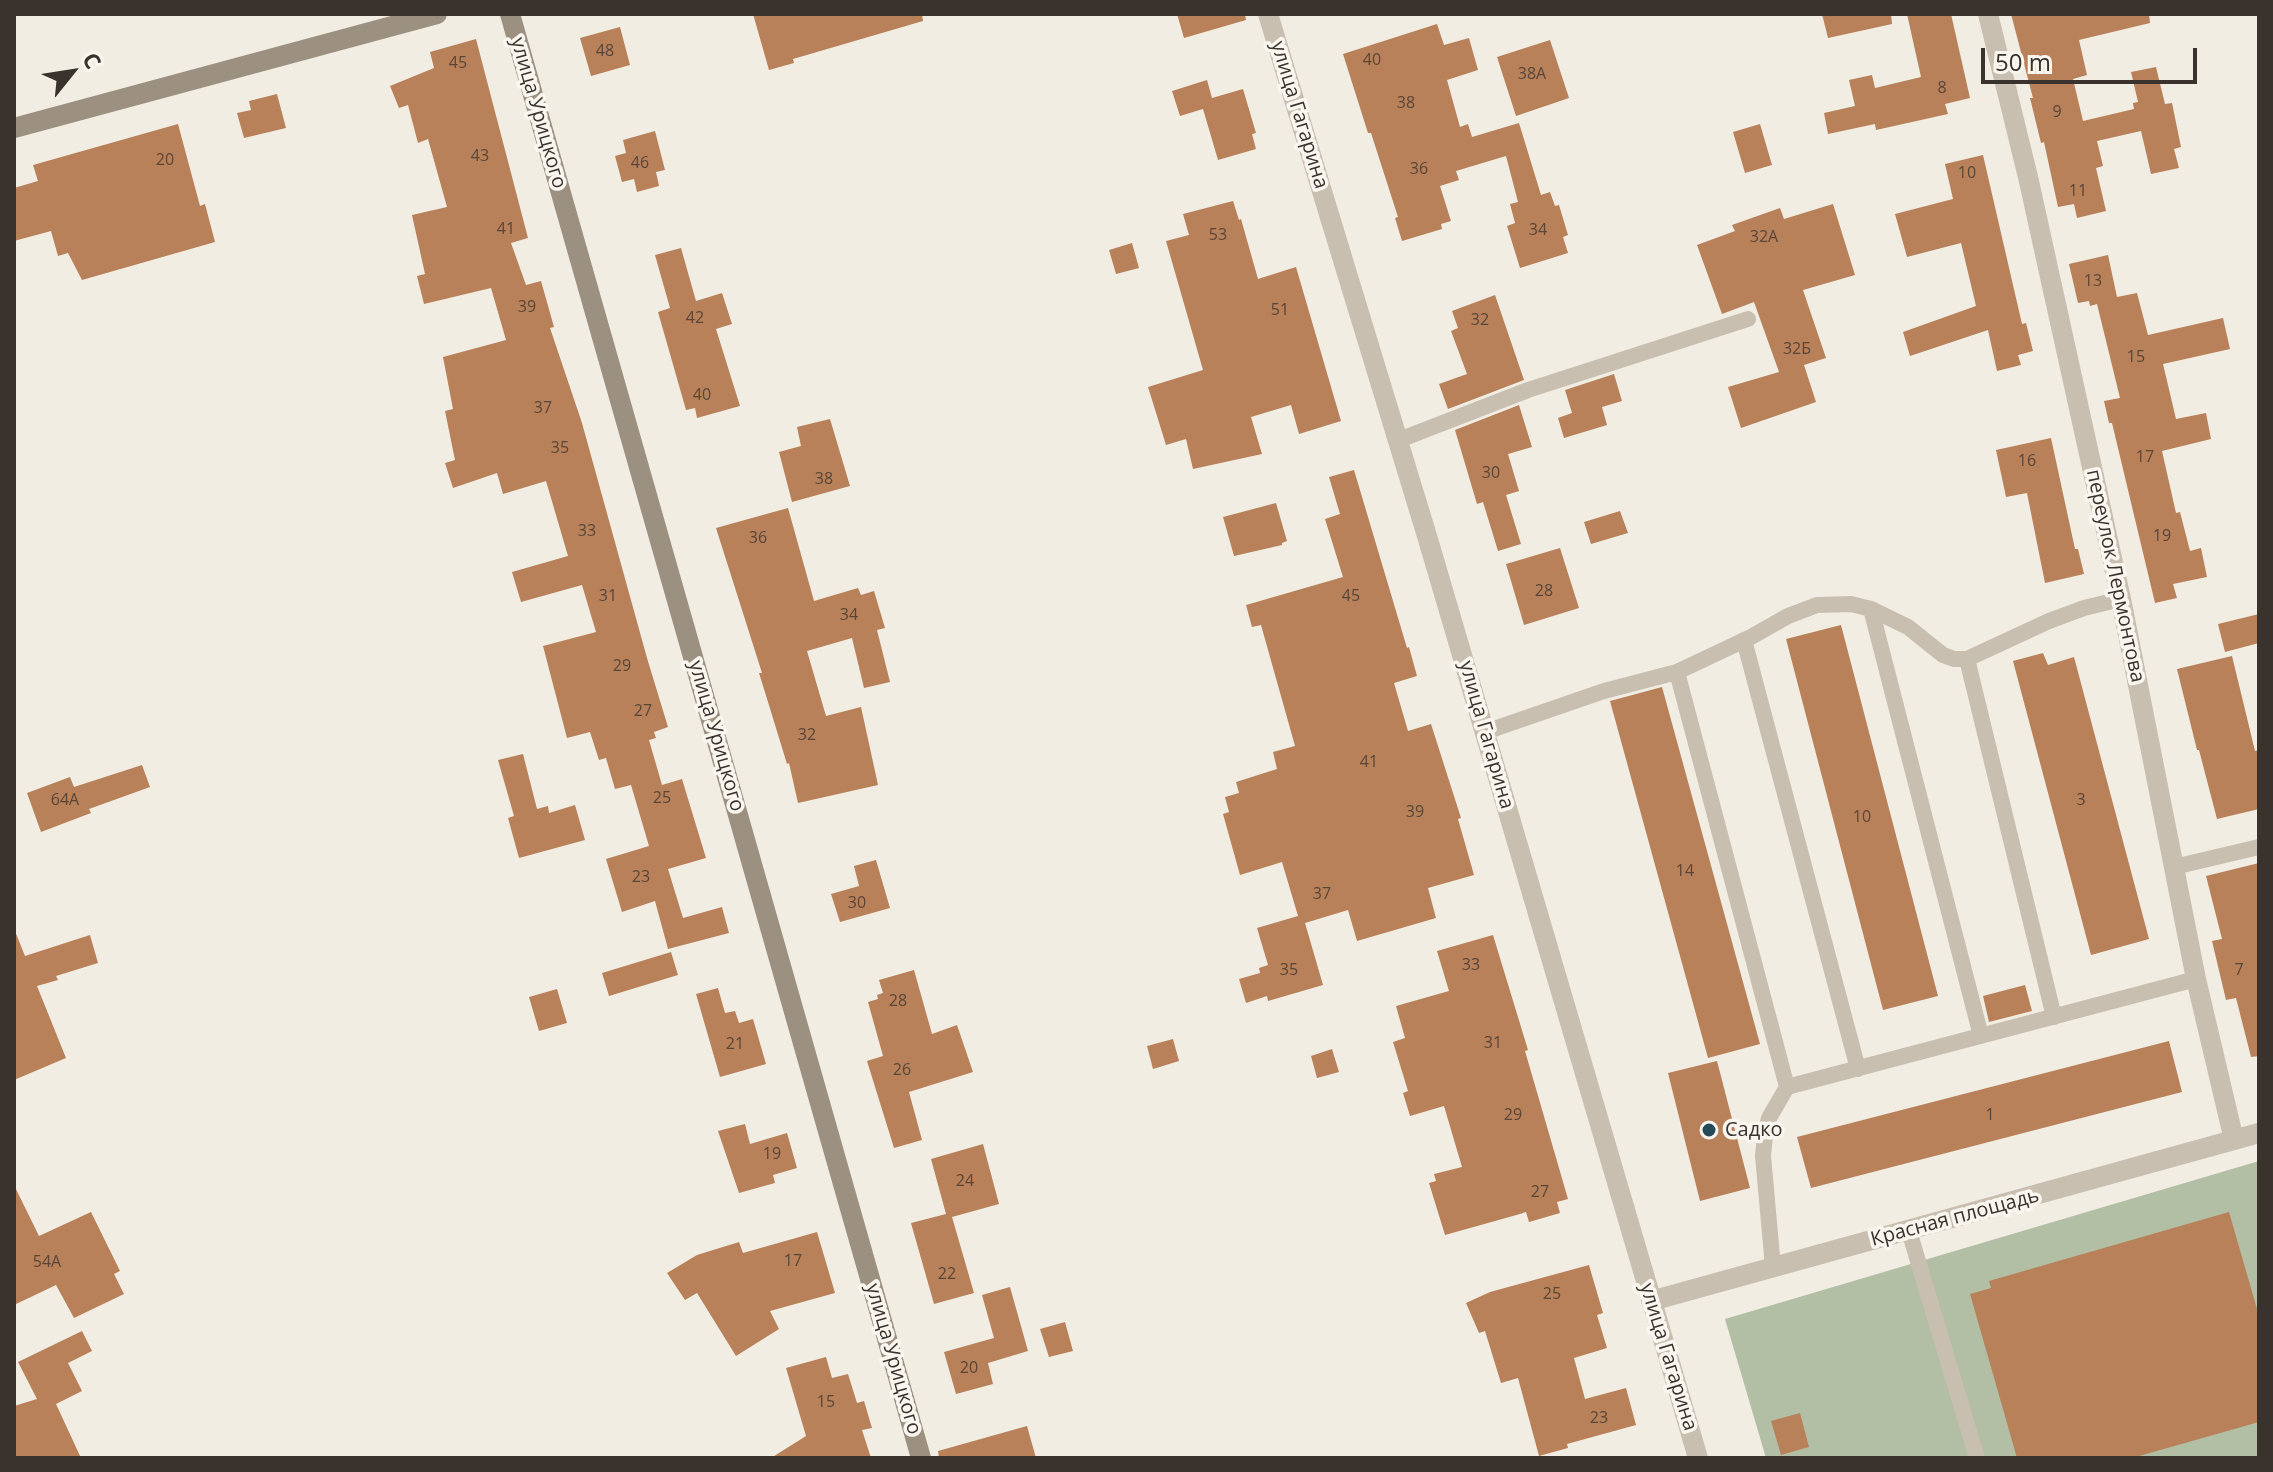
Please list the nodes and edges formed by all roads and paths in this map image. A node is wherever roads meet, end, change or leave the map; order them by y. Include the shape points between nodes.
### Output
1 (437, 14) edge
2 (510, 14) edge
3 (1268, 14) edge
4 (1988, 14) edge
5 (14, 128) edge
6 (1748, 319) dead end
7 (1399, 440) junction
8 (2121, 599) junction
9 (1871, 609) junction
10 (1744, 640) junction
11 (1967, 659) junction
12 (1677, 672) junction
13 (1485, 732) junction
14 (2259, 847) edge
15 (2174, 867) junction
16 (2196, 979) junction
17 (2054, 1017) junction
18 (1981, 1036) junction
19 (1858, 1069) junction
20 (1787, 1087) junction
21 (2259, 1133) edge
22 (2234, 1140) junction
23 (1909, 1231) junction
24 (1773, 1267) junction
25 (1651, 1301) junction
26 (921, 1458) edge
27 (1698, 1458) edge
28 (1977, 1458) edge

1 - 5 street
2 - 26 street, улица Урицкого
3 - 7 street, улица Гагарина
4 - 8 street, переулок Лермонтова
6 - 7 lane via 1528,390
7 - 13 street, улица Гагарина
8 - 11 lane via 2058,617
8 - 15 street, переулок Лермонтова
9 - 10 lane via 1817,605
9 - 11 lane via 1908,627 1943,655
9 - 18 lane
10 - 12 lane
10 - 19 lane
11 - 17 lane
12 - 13 lane
12 - 20 lane
13 - 25 street, улица Гагарина
14 - 15 lane
15 - 16 street, переулок Лермонтова
16 - 17 lane
16 - 22 street, переулок Лермонтова
17 - 18 lane
18 - 19 lane
19 - 20 lane
20 - 24 lane via 1769,1118 1764,1146
21 - 22 street, Красная площадь
22 - 23 street, Красная площадь
23 - 24 street, Красная площадь
23 - 28 lane
24 - 25 street, Красная площадь
25 - 27 street, улица Гагарина

